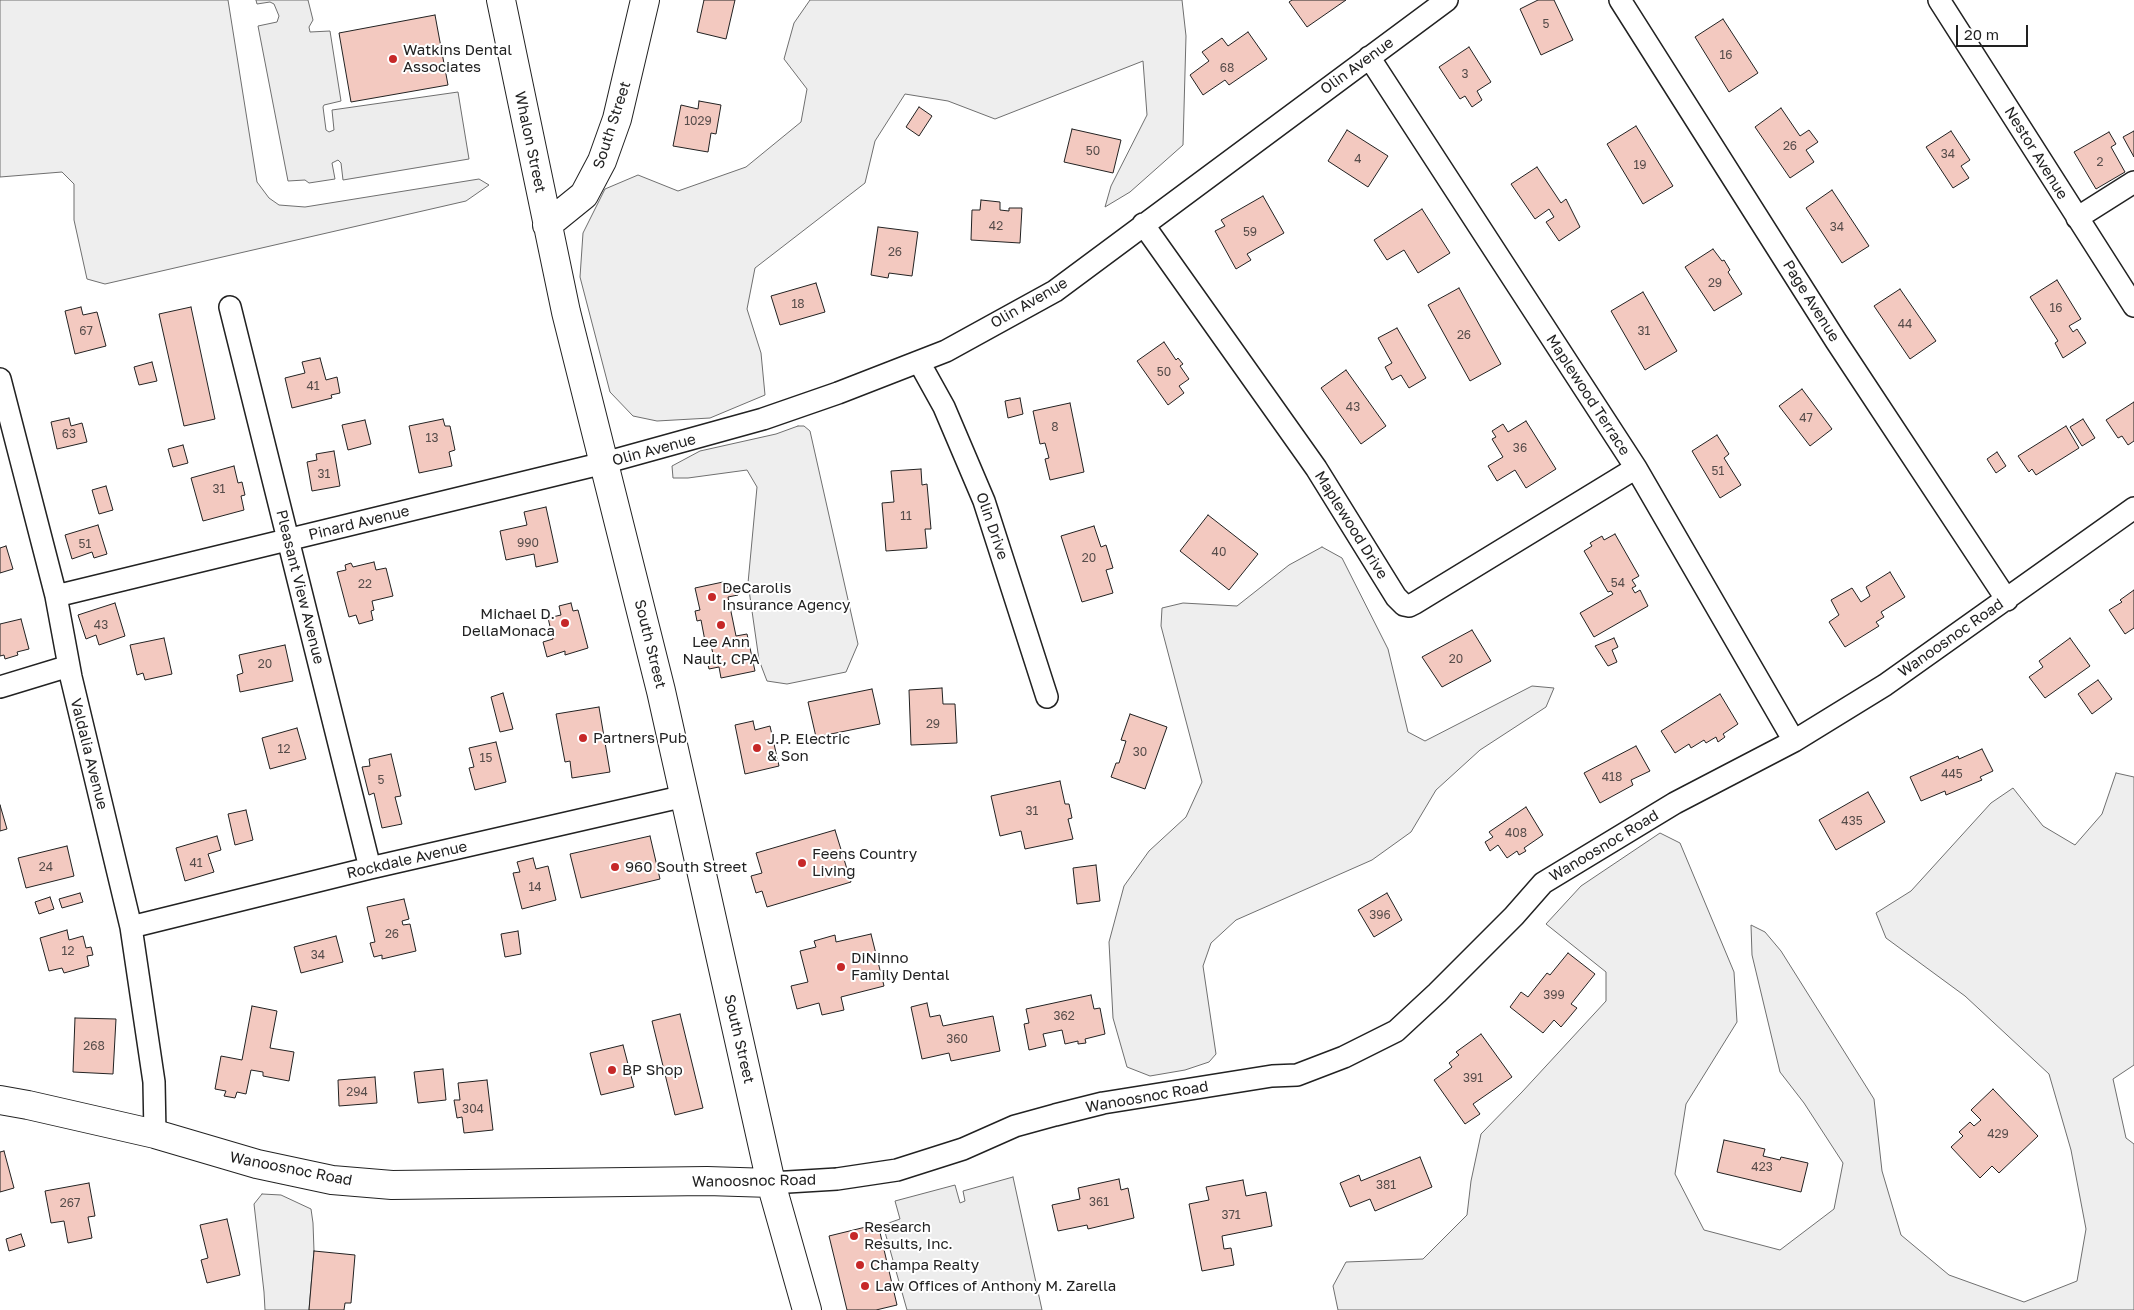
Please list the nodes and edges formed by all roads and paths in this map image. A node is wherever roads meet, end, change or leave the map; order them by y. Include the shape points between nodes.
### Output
1 (501, 0) edge
2 (644, 0) edge
3 (1447, 0) edge
4 (1620, 0) edge
5 (1939, 0) edge
6 (1369, 58) junction
7 (2134, 182) edge
8 (2077, 218) junction
9 (1143, 224) junction
10 (547, 225) junction
11 (230, 306) dead end
12 (2134, 306) edge
13 (919, 362) junction
14 (0, 379) edge
15 (604, 463) junction
16 (1636, 468) junction
17 (2134, 508) edge
18 (288, 540) junction
19 (56, 596) junction
20 (2007, 600) junction
21 (69, 666) junction
22 (0, 687) edge
23 (1047, 697) dead end
24 (1794, 741) junction
25 (684, 796) junction
26 (370, 868) junction
27 (131, 928) junction
28 (0, 1100) edge
29 (154, 1134) junction
30 (771, 1183) junction
31 (807, 1310) edge

1 - 10 main road, Whalon Street
2 - 10 main road, South Street via 617,119 602,161 584,195
3 - 6 street, Olin Avenue
4 - 20 street, Page Avenue via 1836,341
5 - 8 street, Nestor Avenue
6 - 9 street, Olin Avenue
6 - 16 street, Maplewood Terrace
7 - 8 street
8 - 12 street, Nestor Avenue
9 - 13 street, Olin Avenue via 1055,291
9 - 16 street, Maplewood Drive via 1316,468 1404,605 1415,603
10 - 15 main road, South Street
11 - 18 street, Pleasant View Avenue
13 - 15 street, Olin Avenue via 763,420
13 - 23 street, Olin Drive via 944,407 984,501
14 - 19 street, Valdalia Avenue
15 - 18 street, Pinard Avenue
15 - 25 main road, South Street
16 - 24 street, Maplewood Terrace
17 - 20 street, Wanoosnoc Road
18 - 19 street, Pinard Avenue
18 - 26 street, Pleasant View Avenue
19 - 21 street, Valdalia Avenue
20 - 24 street, Wanoosnoc Road via 1885,685
21 - 22 street
21 - 27 street, Valdalia Avenue
24 - 30 street, Wanoosnoc Road via 1675,803 1543,883 1514,916 1396,1031 1344,1057 1297,1074 1103,1103 1055,1115 1015,1126 963,1149 896,1170 837,1179
25 - 26 street, Rockdale Avenue
25 - 30 main road, South Street
26 - 27 street, Rockdale Avenue
27 - 29 street, Valdalia Avenue via 154,1082
28 - 29 main road, Wanoosnoc Road
29 - 30 main road, Wanoosnoc Road via 257,1164 332,1180 392,1185
30 - 31 main road, South Street

